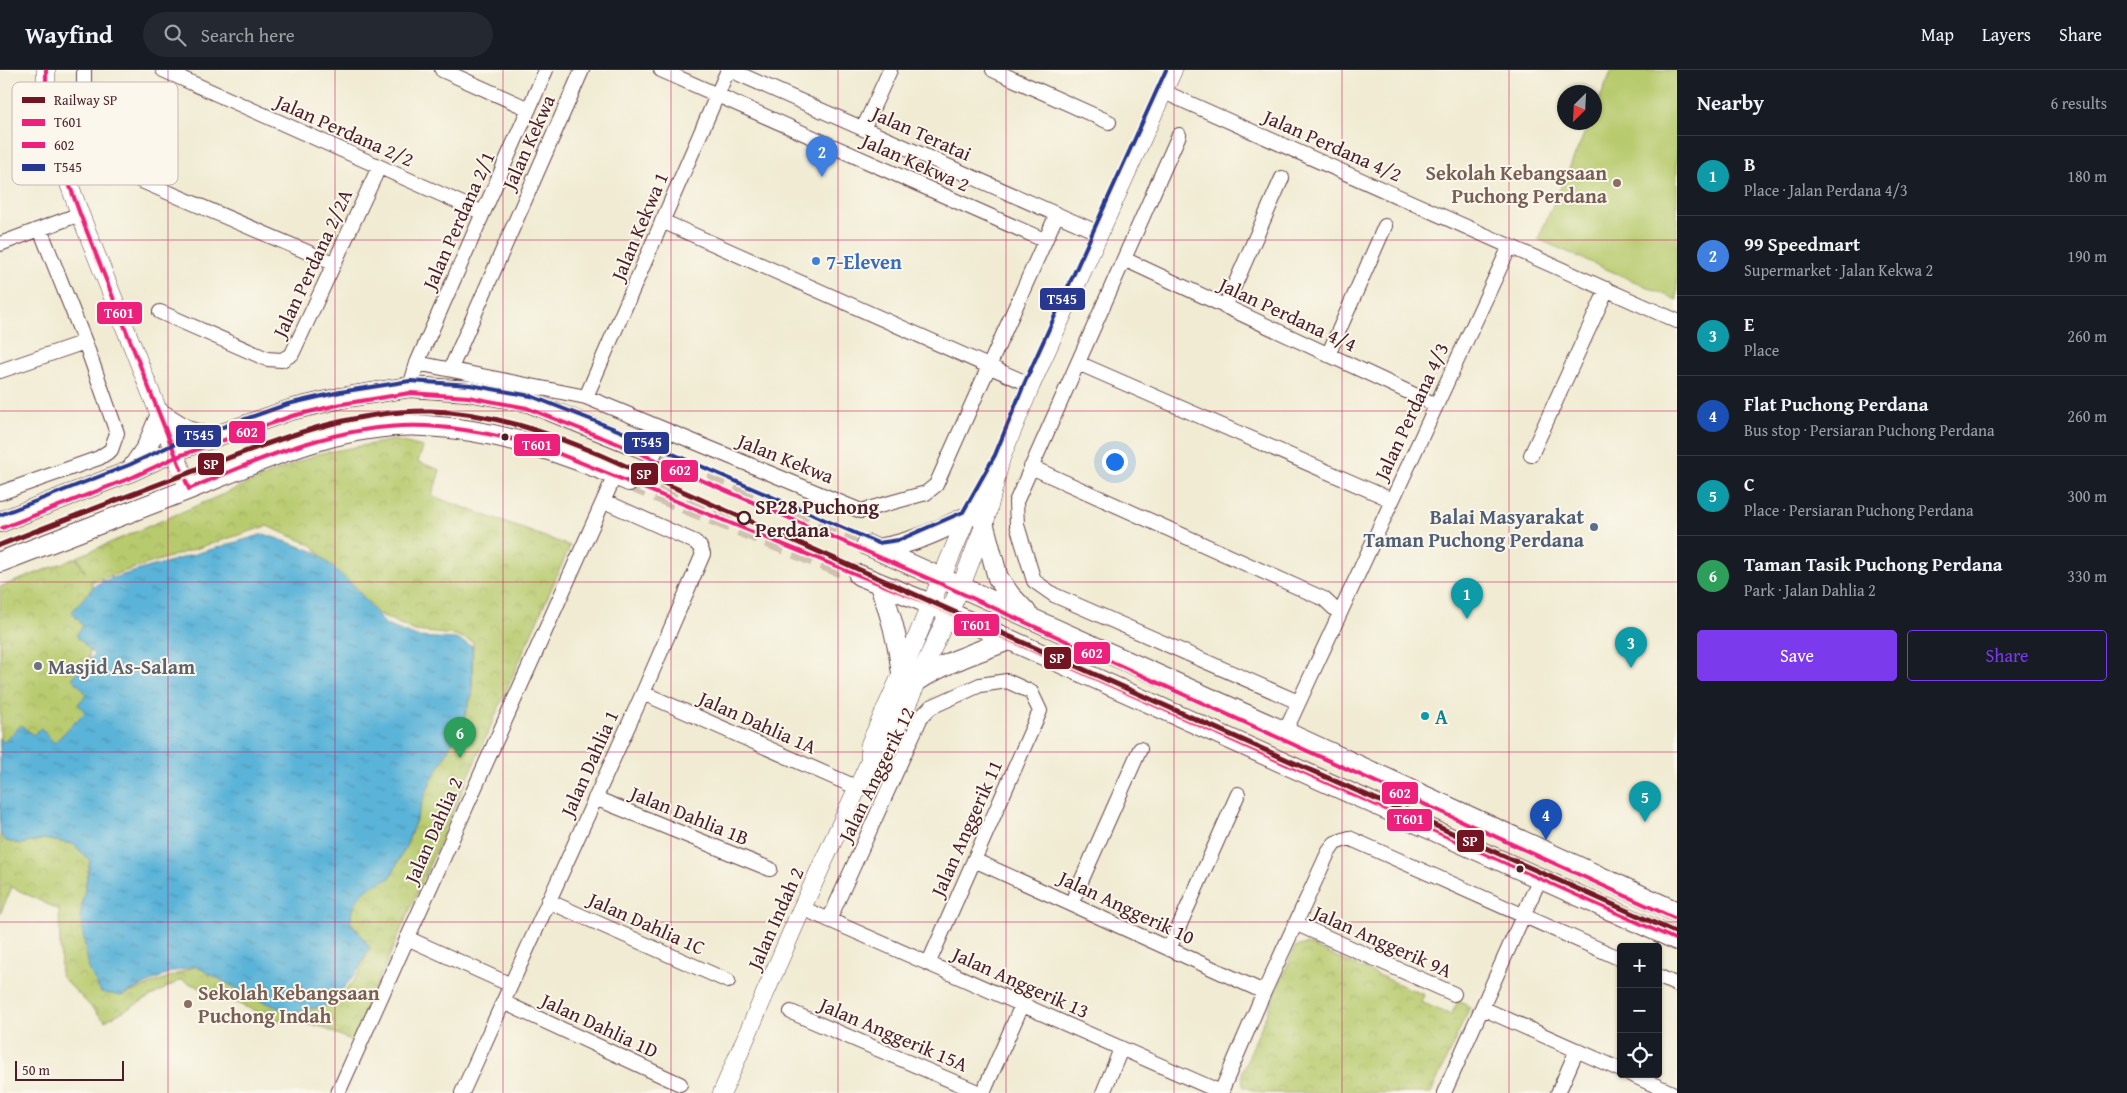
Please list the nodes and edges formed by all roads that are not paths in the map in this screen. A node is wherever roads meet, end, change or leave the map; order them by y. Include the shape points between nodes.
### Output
1 (164, 70) edge
2 (442, 70) edge
3 (546, 70) edge
4 (582, 70) edge
5 (661, 70) edge
6 (729, 70) edge
7 (890, 70) edge
8 (993, 70) edge
9 (1174, 70) edge
10 (191, 76) edge
11 (1164, 92) junction
12 (717, 96) junction
13 (529, 109) junction
14 (1109, 122) dead end
15 (863, 129) junction
16 (1179, 134) dead end
17 (379, 167) junction
18 (1282, 178) dead end
19 (70, 185) edge
20 (151, 185) edge
21 (483, 213) junction
22 (80, 214) junction
23 (1057, 214) junction
24 (662, 221) junction
25 (1385, 226) dead end
26 (40, 229) junction
27 (1099, 233) junction
28 (1044, 240) junction
29 (0, 244) edge
30 (1510, 246) junction
31 (1124, 259) junction
32 (333, 262) junction
33 (1607, 289) junction
34 (1225, 306) junction
35 (160, 312) dead end
36 (1677, 321) edge
37 (85, 342) junction
38 (1328, 355) junction
39 (417, 363) junction
40 (1078, 363) junction
41 (989, 366) junction
42 (451, 368) junction
43 (0, 371) edge
44 (1031, 385) junction
45 (410, 387) junction
46 (586, 397) junction
47 (1436, 405) junction
48 (161, 414) junction
49 (212, 438) junction
50 (174, 451) junction
51 (652, 452) tunnel mouth
52 (1531, 455) dead end
53 (1031, 467) junction
54 (131, 470) junction
55 (622, 478) joint
56 (189, 489) junction
57 (0, 493) edge
58 (1392, 500) junction
59 (604, 501) junction
60 (975, 521) junction
61 (0, 522) edge
62 (0, 562) edge
63 (859, 575) tunnel mouth
64 (942, 577) junction
65 (878, 583) junction
66 (961, 586) junction
67 (930, 604) junction
68 (948, 612) junction
69 (1339, 613) junction
70 (1032, 618) junction
71 (1009, 640) junction
72 (910, 677) junction
73 (642, 693) junction
74 (1298, 702) junction
75 (1040, 711) joint
76 (1285, 732) junction
77 (1140, 749) dead end
78 (858, 788) junction
79 (1238, 794) dead end
80 (595, 798) junction
81 (974, 860) junction
82 (770, 869) dead end
83 (1540, 878) junction
84 (548, 901) junction
85 (1072, 904) junction
86 (802, 908) junction
87 (1677, 912) edge
88 (1524, 914) junction
89 (829, 920) junction
90 (1296, 924) junction
91 (407, 938) junction
92 (1677, 940) edge
93 (1169, 949) junction
94 (1617, 957) edge
95 (929, 962) junction
96 (1662, 978) edge
97 (728, 981) dead end
98 (511, 985) junction
99 (1677, 985) edge
100 (1264, 992) junction
101 (1454, 994) dead end
102 (503, 1002) junction
103 (1022, 1005) junction
104 (1482, 1008) junction
105 (791, 1012) dead end
106 (1122, 1049) junction
107 (1577, 1050) junction
108 (1617, 1068) edge
109 (1639, 1078) edge
110 (680, 1084) dead end
111 (338, 1093) edge
112 (462, 1093) edge
113 (722, 1093) edge
114 (981, 1093) edge
115 (1102, 1093) edge
116 (1222, 1093) edge
117 (1444, 1093) edge
118 (1558, 1093) edge
119 (1672, 1093) edge

1 - 10 street, Jalan Perdana 2/2
2 - 13 street
3 - 13 street, Jalan Perdana 2/1
4 - 42 street, Jalan Kekwa
5 - 12 street, Jalan Kekwa 2
6 - 12 street, Jalan Kekwa 1
6 - 15 street, Jalan Teratai
7 - 15 street
8 - 14 street
9 - 11 street
10 - 17 street, Jalan Perdana 2/2
11 - 27 street
11 - 30 street, Jalan Perdana 4/2
12 - 24 street, Jalan Kekwa 1
12 - 28 street, Jalan Kekwa 2
13 - 21 street, Jalan Perdana 2/1
15 - 23 street, Jalan Teratai
16 - 31 street
17 - 21 street, Jalan Perdana 2/2
17 - 32 street, Jalan Perdana 2/2A
18 - 34 street
19 - 22 street
20 - 32 street
21 - 39 street, Jalan Perdana 2/1
22 - 26 street
22 - 48 street
23 - 27 street, Jalan Teratai
23 - 28 street, Jalan Kekwa
24 - 41 street
24 - 46 street, Jalan Kekwa 1
25 - 38 street
26 - 29 street
26 - 37 street
27 - 44 street
28 - 41 street, Jalan Kekwa
30 - 33 street, Jalan Perdana 4/2
30 - 47 street, Jalan Perdana 4/3
31 - 34 street, Jalan Perdana 4/4
31 - 40 street
32 - 35 street, Jalan Perdana 2/2A via 292,354 282,360 267,359
33 - 36 street, Jalan Perdana 4/2
33 - 52 street
34 - 38 street, Jalan Perdana 4/4
37 - 43 street
37 - 57 street via 117,433 111,450 100,458
38 - 47 street, Jalan Perdana 4/4
39 - 42 street, Jalan Kekwa
39 - 45 street, Jalan Perdana 2/1
40 - 53 street
40 - 58 street
41 - 44 street
41 - 46 street, Jalan Kekwa via 936,485 926,493 861,511
42 - 46 street, Jalan Kekwa
44 - 60 street
45 - 49 main road via 290,410
45 - 51 main road via 469,391 529,402
47 - 58 street, Jalan Perdana 4/3
48 - 49 main road via 190,432
48 - 50 street
48 - 54 main road via 147,447
49 - 50 main road
50 - 54 main road
50 - 56 street
53 - 69 street via 1324,599
53 - 74 street via 1016,502 1017,525 1034,581 1054,595
54 - 61 main road
55 - 56 main road via 535,444 480,432 424,426 367,429 303,445
55 - 59 street, Jalan Dahlia 2
56 - 62 main road
58 - 69 street, Jalan Perdana 4/3
59 - 73 street, Jalan Dahlia 1 via 695,542 703,554
59 - 91 street, Jalan Dahlia 2
60 - 64 street, Jalan Indah 2
60 - 64 main road via 901,546 872,547
60 - 66 street, Jalan Indah 2
60 - 70 main road via 998,578
63 - 65 main road
64 - 66 main road
64 - 67 street, Jalan Indah 2
65 - 67 main road
65 - 72 main road
66 - 68 street, Jalan Indah 2
66 - 70 main road
67 - 68 main road
67 - 72 street, Jalan Indah 2
68 - 71 main road
68 - 72 street, Jalan Indah 2
69 - 74 street, Jalan Perdana 4/3
70 - 76 main road
71 - 72 main road
71 - 83 main road
72 - 78 street, Jalan Indah 2 via 886,748 870,761
73 - 78 street, Jalan Dahlia 1A
73 - 80 street, Jalan Dahlia 1
74 - 76 street, Jalan Perdana 4/3
75 - 81 street, Jalan Anggerik 11
75 - 89 street, Jalan Anggerik 12 via 1031,692 1007,681 980,684 931,707 921,717
76 - 87 main road
77 - 85 street
78 - 86 street, Jalan Indah 2
79 - 93 street
80 - 82 street, Jalan Dahlia 1B
80 - 84 street, Jalan Dahlia 1
81 - 85 street, Jalan Anggerik 10
81 - 95 street, Jalan Anggerik 11
83 - 88 street
83 - 92 main road
84 - 97 street, Jalan Dahlia 1C
84 - 98 street, Jalan Dahlia 1
85 - 93 street, Jalan Anggerik 10
86 - 89 street, Jalan Anggerik 13
86 - 113 street, Jalan Indah 2
88 - 90 street via 1349,838 1335,843 1328,853
88 - 94 street
88 - 104 street
89 - 95 street, Jalan Anggerik 13
90 - 100 street
90 - 101 street, Jalan Anggerik 9A
91 - 98 street
91 - 111 street, Jalan Dahlia 2
93 - 100 street, Jalan Anggerik 10
95 - 103 street, Jalan Anggerik 13
96 - 99 street
98 - 102 street, Jalan Dahlia 1
100 - 116 street
102 - 110 street, Jalan Dahlia 1D
102 - 112 street, Jalan Dahlia 1
103 - 106 street, Jalan Anggerik 13
103 - 114 street
104 - 107 street
104 - 117 street
105 - 114 street, Jalan Anggerik 15A
106 - 115 street
106 - 116 street, Jalan Anggerik 13
107 - 108 street
107 - 118 street
109 - 119 street

